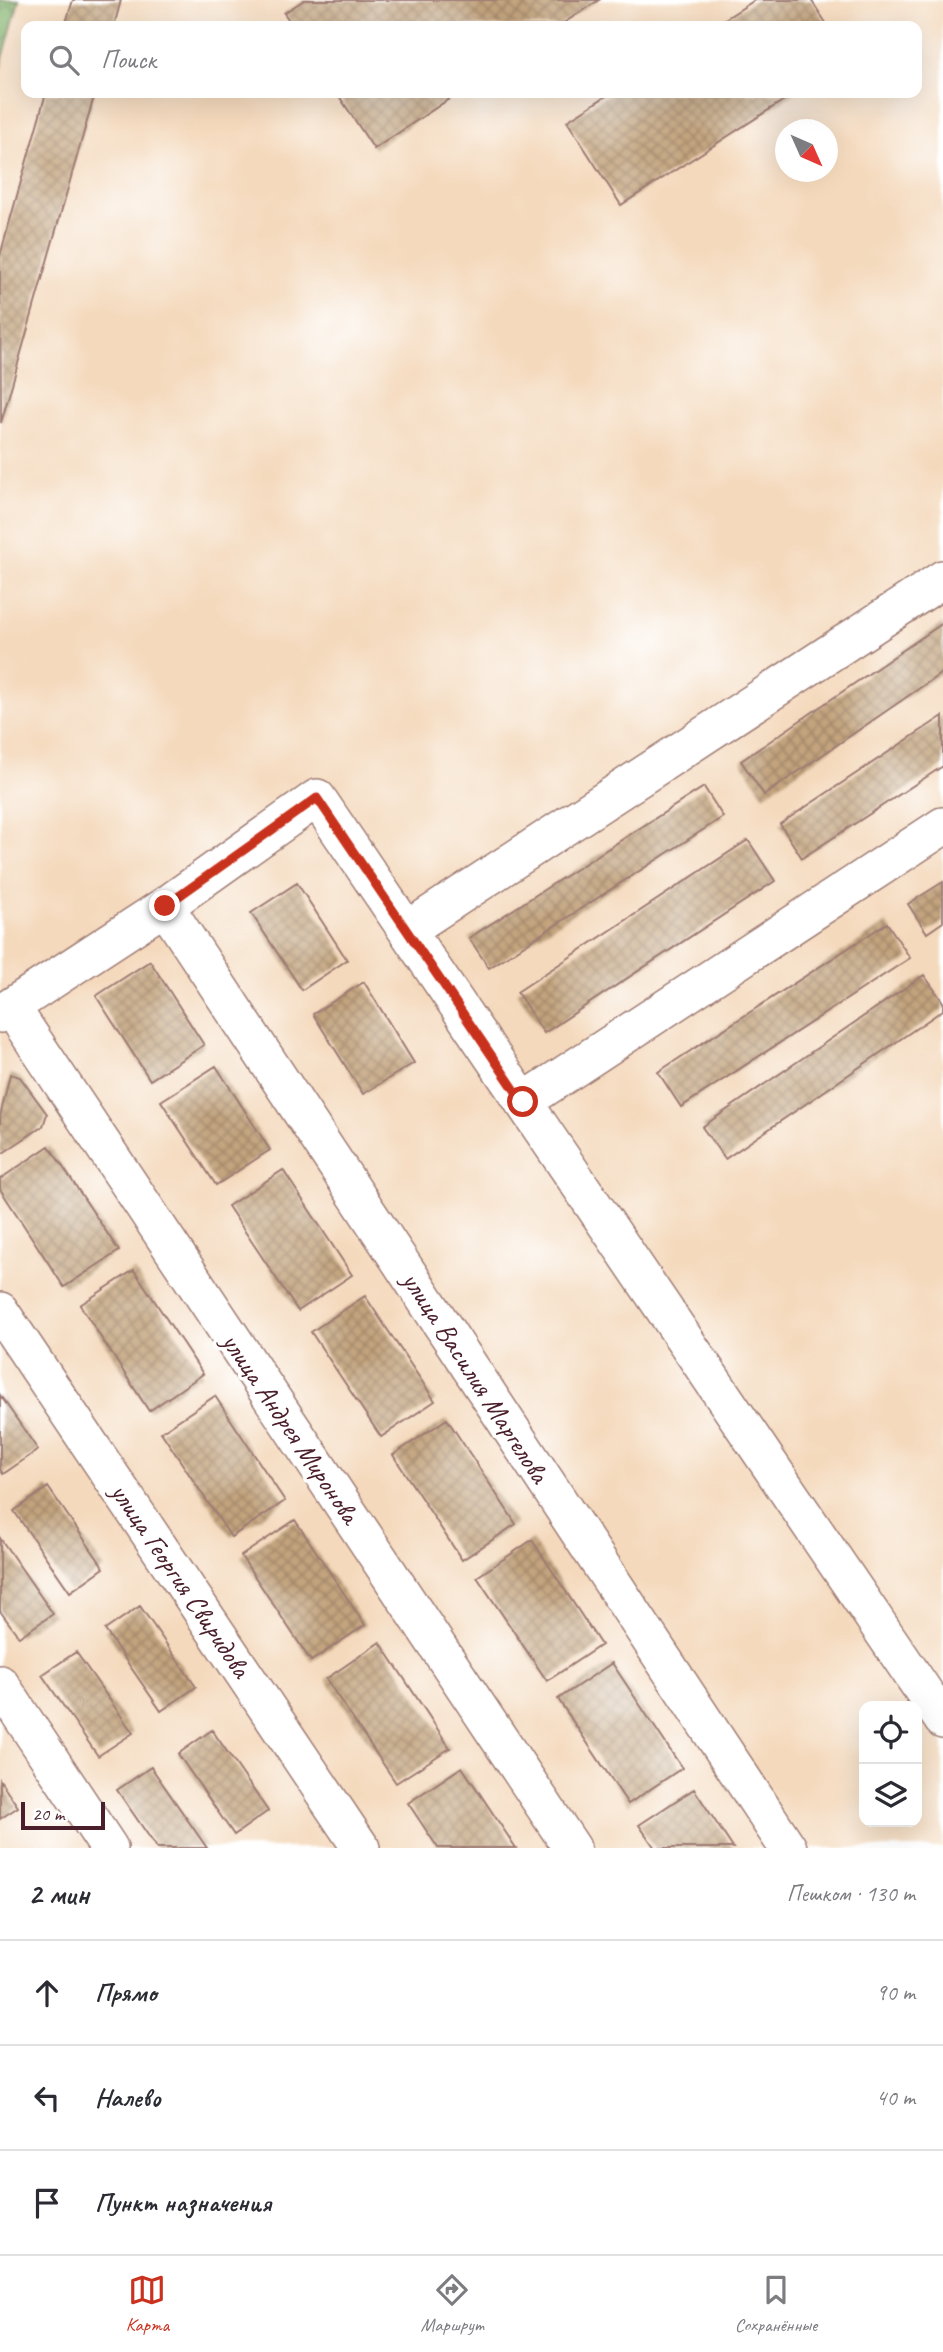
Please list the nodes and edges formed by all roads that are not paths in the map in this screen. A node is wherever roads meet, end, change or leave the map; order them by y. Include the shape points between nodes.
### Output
1 (943, 579) edge
2 (943, 826) edge
3 (165, 906) junction
4 (407, 930) junction
5 (6, 1011) edge
6 (523, 1102) junction
7 (0, 1311) edge
8 (0, 1684) edge
9 (943, 1720) edge
10 (109, 1848) edge
11 (361, 1848) edge
12 (572, 1848) edge
13 (788, 1848) edge

1 - 4 street
2 - 6 street
3 - 4 street via 317,798
3 - 5 street
3 - 13 street, улица Василия Маргелова
4 - 6 street
5 - 12 street, улица Андрея Миронова
6 - 9 street
7 - 11 street, улица Георгия Свиридова
8 - 10 street

